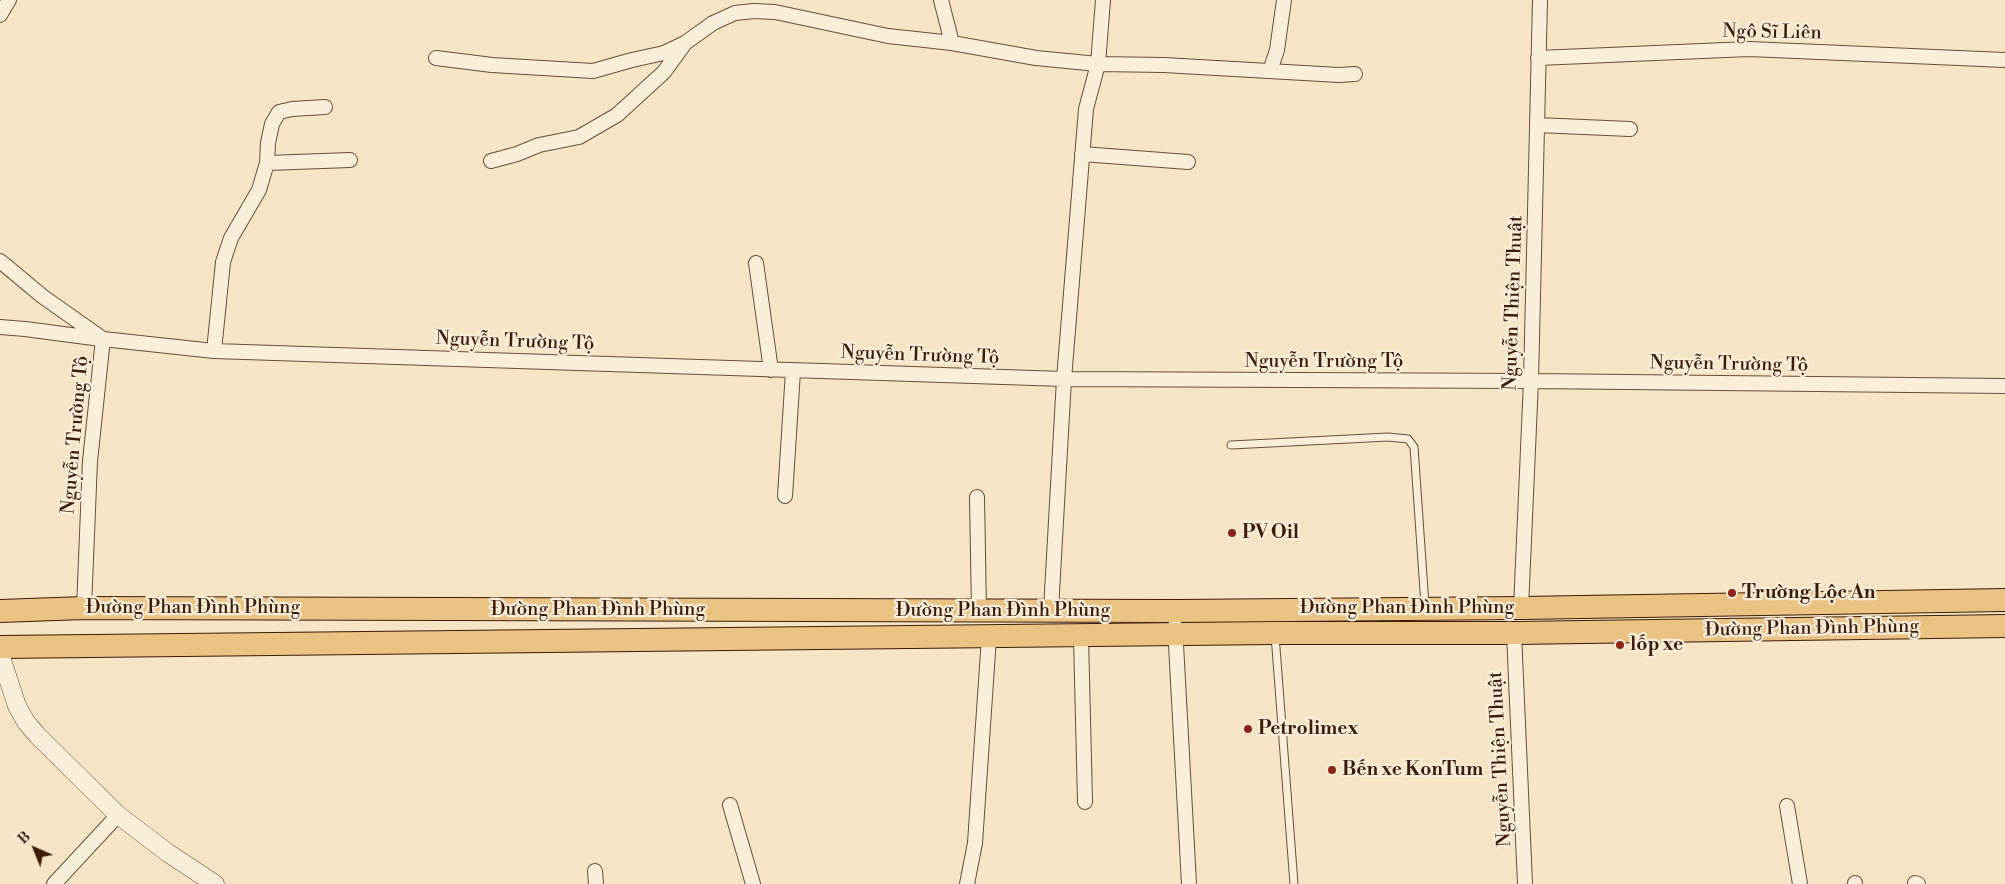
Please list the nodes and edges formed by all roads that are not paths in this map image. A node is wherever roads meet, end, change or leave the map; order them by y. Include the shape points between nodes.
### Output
1 (9, 0) edge
2 (941, 0) edge
3 (1102, 0) edge
4 (1284, 0) edge
5 (1540, 0) edge
6 (0, 15) edge
7 (685, 43) junction
8 (952, 43) junction
9 (436, 58) dead end
10 (1538, 58) junction
11 (2005, 60) edge
12 (1098, 64) junction
13 (1270, 71) junction
14 (1355, 74) dead end
15 (326, 107) dead end
16 (1537, 125) junction
17 (1630, 129) dead end
18 (1082, 154) junction
19 (350, 160) dead end
20 (491, 161) dead end
21 (1188, 162) dead end
22 (267, 163) junction
23 (0, 261) edge
24 (756, 263) dead end
25 (0, 327) edge
26 (103, 339) junction
27 (214, 351) junction
28 (771, 370) junction
29 (793, 371) junction
30 (1064, 379) junction
31 (1531, 381) junction
32 (2005, 386) edge
33 (1231, 445) dead end
34 (785, 496) dead end
35 (977, 496) dead end
36 (2005, 600) edge
37 (84, 608) junction
38 (1426, 608) junction
39 (1521, 608) junction
40 (1051, 610) junction
41 (0, 611) edge
42 (979, 611) junction
43 (1175, 611) junction
44 (1276, 621) junction
45 (2005, 626) edge
46 (1514, 633) junction
47 (1174, 636) junction
48 (988, 637) junction
49 (1081, 637) junction
50 (0, 648) edge
51 (0, 654) edge
52 (1085, 802) dead end
53 (730, 805) dead end
54 (1787, 806) dead end
55 (118, 815) junction
56 (54, 884) edge
57 (215, 884) edge
58 (753, 884) edge
59 (967, 884) edge
60 (1189, 884) edge
61 (1294, 884) edge
62 (1525, 884) edge
63 (1800, 884) edge

1 - 6 street
2 - 8 street
3 - 12 street
4 - 13 street via 1277,50
5 - 10 street, Nguyễn Thiện Thuật
7 - 8 street via 735,13 754,11 775,12 888,36
7 - 9 street via 664,53 593,71 492,66
7 - 20 street via 664,72 617,115 580,137 539,145
8 - 12 street via 1036,58
10 - 11 street, Ngô Sĩ Liên via 1749,49
10 - 16 street, Nguyễn Thiện Thuật
12 - 13 street
12 - 18 street via 1086,109
13 - 14 street
15 - 22 street via 279,112 272,124
16 - 17 street
16 - 31 street, Nguyễn Thiện Thuật
18 - 21 street
18 - 30 street
19 - 22 street
22 - 27 street via 259,190 231,238 223,262
23 - 26 street via 42,296
24 - 28 street
25 - 26 street
26 - 27 street, Nguyễn Trường Tộ
26 - 37 street, Nguyễn Trường Tộ via 90,461
27 - 28 street, Nguyễn Trường Tộ
28 - 29 street, Nguyễn Trường Tộ
29 - 30 street, Nguyễn Trường Tộ
29 - 34 street
30 - 31 street, Nguyễn Trường Tộ
30 - 40 street
31 - 32 street, Nguyễn Trường Tộ
31 - 39 street, Nguyễn Thiện Thuật
33 - 38 lane via 1388,437 1408,439 1414,447
35 - 42 street
36 - 39 main road, Đường Phan Đình Phùng
37 - 41 main road, Đường Phan Đình Phùng
37 - 42 main road, Đường Phan Đình Phùng
38 - 39 main road, Đường Phan Đình Phùng
38 - 44 main road, Đường Phan Đình Phùng
40 - 42 main road, Đường Phan Đình Phùng
40 - 43 main road, Đường Phan Đình Phùng
43 - 44 main road, Đường Phan Đình Phùng
43 - 47 street
44 - 46 main road, Đường Phan Đình Phùng
44 - 47 main road, Đường Phan Đình Phùng
44 - 61 lane
45 - 46 main road, Đường Phan Đình Phùng
46 - 62 street, Nguyễn Thiện Thuật
47 - 49 main road, Đường Phan Đình Phùng
47 - 60 street
48 - 49 main road, Đường Phan Đình Phùng
48 - 50 main road, Đường Phan Đình Phùng
48 - 59 street via 975,843
49 - 52 street
51 - 55 street via 17,706 26,722
53 - 58 street
54 - 63 street
55 - 56 street
55 - 57 street

